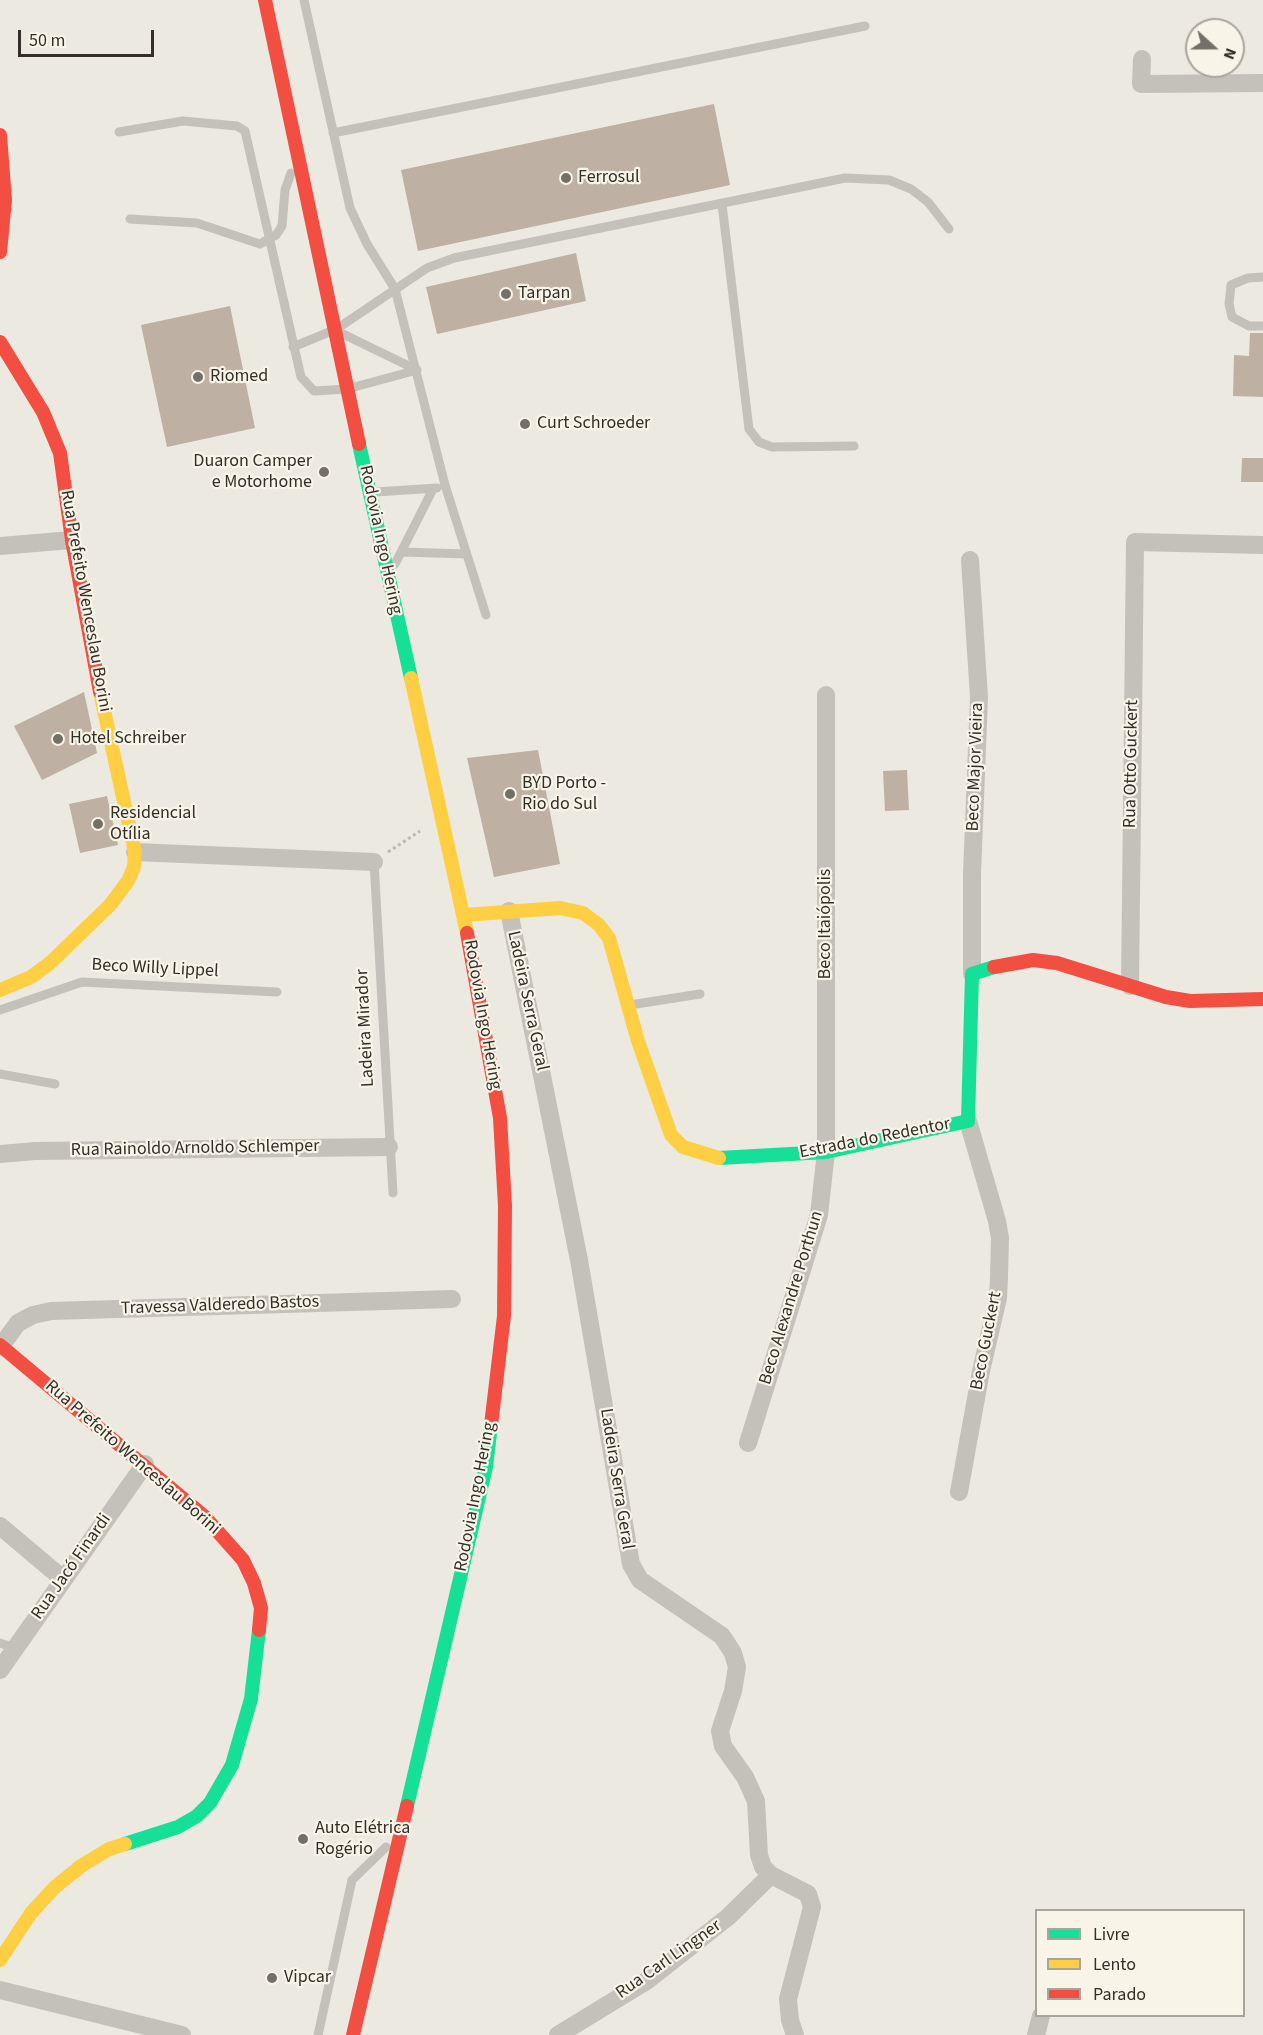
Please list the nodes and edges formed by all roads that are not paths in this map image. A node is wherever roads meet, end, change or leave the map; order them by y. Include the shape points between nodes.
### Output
1 (265, 0) edge
2 (304, 0) edge
3 (865, 26) dead end
4 (1142, 58) dead end
5 (1263, 83) edge
6 (119, 132) dead end
7 (333, 133) junction
8 (0, 135) edge
9 (297, 154) junction
10 (722, 204) junction
11 (130, 219) dead end
12 (949, 229) dead end
13 (270, 239) junction
14 (0, 252) edge
15 (1263, 277) edge
16 (395, 289) junction
17 (1263, 326) edge
18 (334, 330) junction
19 (0, 342) edge
20 (293, 347) junction
21 (417, 370) junction
22 (347, 390) junction
23 (854, 446) dead end
24 (444, 485) junction
25 (433, 489) junction
26 (370, 493) junction
27 (72, 540) junction
28 (1263, 545) edge
29 (0, 546) edge
30 (402, 552) junction
31 (466, 554) junction
32 (970, 560) dead end
33 (388, 577) junction
34 (486, 615) dead end
35 (826, 695) dead end
36 (135, 852) junction
37 (374, 862) joint
38 (509, 911) junction
39 (464, 915) junction
40 (972, 974) junction
41 (1130, 986) junction
42 (0, 990) edge
43 (276, 992) dead end
44 (700, 994) dead end
45 (1263, 999) edge
46 (628, 1006) junction
47 (0, 1010) edge
48 (0, 1074) edge
49 (55, 1084) dead end
50 (968, 1121) junction
51 (390, 1147) junction
52 (826, 1152) junction
53 (0, 1154) edge
54 (393, 1193) dead end
55 (452, 1299) dead end
56 (1, 1345) edge
57 (748, 1443) dead end
58 (145, 1464) junction
59 (959, 1492) dead end
60 (0, 1526) edge
61 (63, 1579) junction
62 (7, 1646) edge
63 (0, 1670) edge
64 (399, 1835) junction
65 (771, 1875) junction
66 (0, 1960) edge
67 (0, 1990) edge
68 (1041, 2017) edge
69 (182, 2035) edge
70 (318, 2035) edge
71 (353, 2035) edge
72 (558, 2035) edge
73 (795, 2035) edge
74 (1036, 2035) edge

1 - 9 main road, Rodovia Ingo Hering
2 - 7 lane
3 - 7 lane
4 - 5 street via 1141,84
6 - 13 lane via 183,121 237,126 244,131
7 - 16 lane via 350,208
8 - 14 main road via 5,200
9 - 13 lane via 285,190 282,226
9 - 18 main road, Rodovia Ingo Hering
10 - 12 lane via 845,178 889,180 928,202
10 - 16 lane via 454,258 427,268
10 - 23 lane via 749,429 759,441 772,447
11 - 13 lane via 197,223 261,244
13 - 20 lane
15 - 17 lane via 1231,285 1229,303 1232,318 1249,326
16 - 18 lane
16 - 21 lane
18 - 20 lane
18 - 21 lane
18 - 22 main road, Rodovia Ingo Hering
19 - 27 main road, Rua Prefeito Wenceslau Borini via 44,412 56,440 64,471
20 - 22 lane via 301,377 314,391
21 - 22 lane
21 - 24 lane
22 - 26 main road, Rodovia Ingo Hering
24 - 25 lane
24 - 31 lane
25 - 26 lane
25 - 30 lane
26 - 33 main road, Rodovia Ingo Hering
27 - 29 street
27 - 36 main road, Rua Prefeito Wenceslau Borini via 102,705
28 - 41 street, Rua Otto Guckert via 1135,542
30 - 31 lane
30 - 33 lane
31 - 34 lane
32 - 40 street, Beco Major Vieira via 979,697
33 - 39 main road, Rodovia Ingo Hering
35 - 52 street, Beco Itaiópolis
36 - 37 street
36 - 42 main road, Rua Prefeito Wenceslau Borini via 128,881 110,905 50,963
37 - 51 lane, Ladeira Mirador
38 - 39 main road, Estrada do Redentor
38 - 46 main road, Estrada do Redentor via 560,908 583,914 599,924 609,938
38 - 65 street, Ladeira Serra Geral via 579,1260 626,1547 640,1580 722,1636 733,1653 737,1667 720,1731 723,1746 756,1801 759,1855
39 - 64 main road, Rodovia Ingo Hering via 500,1118 505,1206 504,1316 486,1467
40 - 41 main road via 1033,960 1057,963
40 - 50 main road, Estrada do Redentor
41 - 45 main road via 1190,1001
43 - 47 lane, Beco Willy Lippel via 82,982
44 - 46 lane
46 - 52 main road, Estrada do Redentor via 670,1135 683,1147 724,1159
48 - 49 lane
50 - 52 main road, Estrada do Redentor
50 - 59 street, Beco Guckert via 1000,1238 998,1298
51 - 53 street, Rua Rainoldo Arnoldo Schlemper
51 - 54 lane, Ladeira Mirador
52 - 57 street, Beco Alexandre Porthun via 819,1215
55 - 56 street, Travessa Valderedo Bastos via 51,1311 18,1323
56 - 58 main road, Rua Prefeito Wenceslau Borini
58 - 61 street, Rua Jacó Finardi
58 - 66 main road, Rua Prefeito Wenceslau Borini via 227,1541 243,1560 254,1583 261,1608 260,1635 242,1735 221,1787 197,1816 178,1827 109,1849 81,1866 31,1913
60 - 61 street
61 - 62 street, Rua Jacó Finardi
62 - 63 street, Rua Jacó Finardi
64 - 70 lane via 352,1880
64 - 71 main road, Rodovia Ingo Hering
65 - 72 street, Rua Carl Lingner via 728,1917 648,1980
65 - 73 street via 808,1894 812,1907 788,1999
67 - 69 street
68 - 74 street

